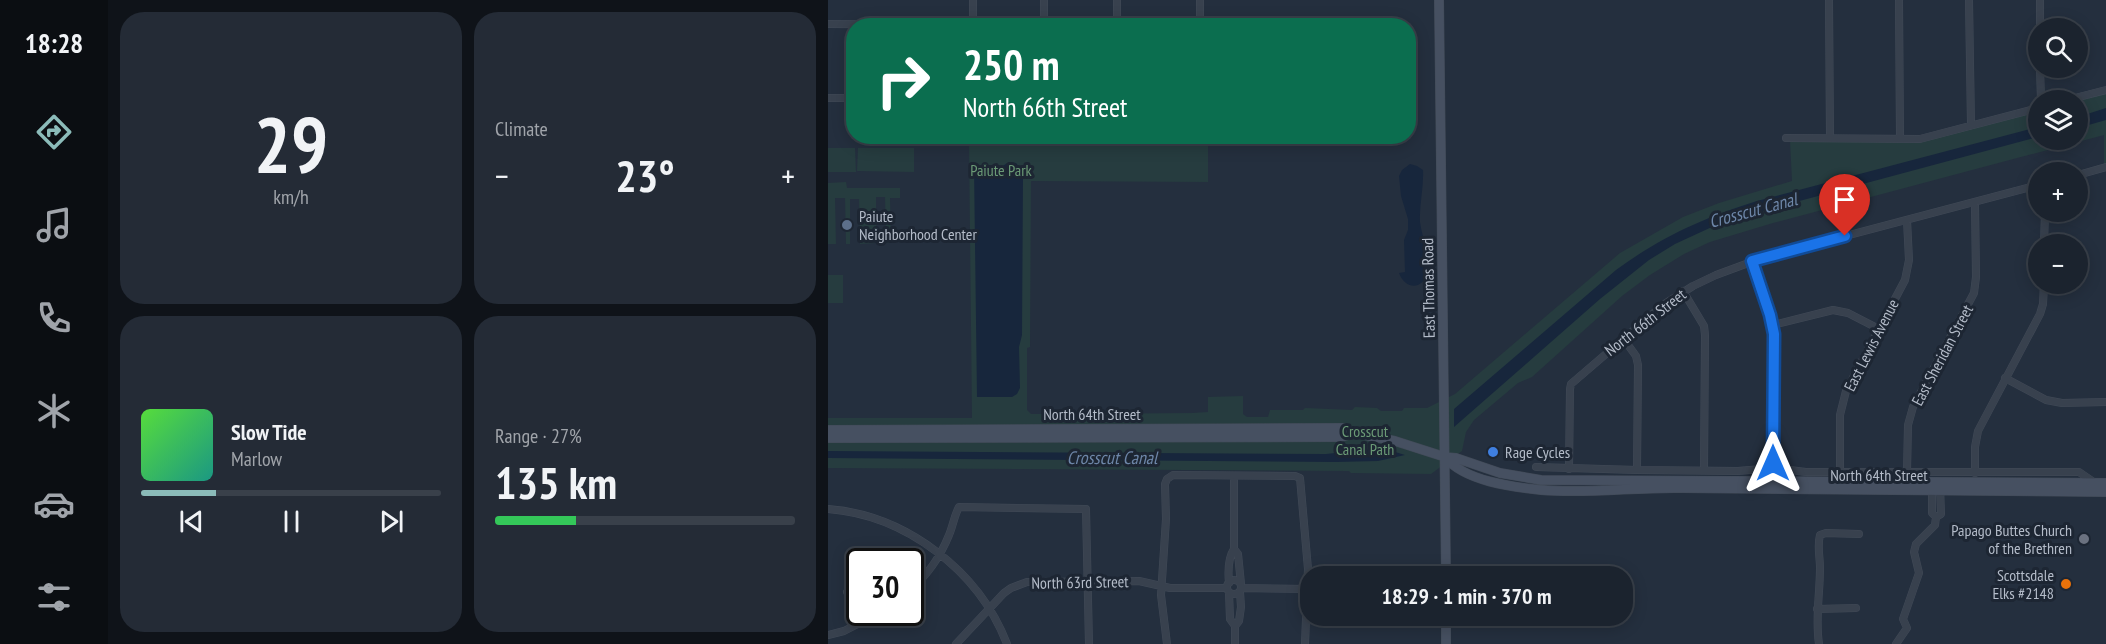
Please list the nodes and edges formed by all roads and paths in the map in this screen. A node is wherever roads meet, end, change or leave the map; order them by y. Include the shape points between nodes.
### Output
1 (973, 0) edge
2 (1044, 0) edge
3 (1117, 0) edge
4 (1200, 0) edge
5 (1439, 0) edge
6 (1829, 0) edge
7 (1899, 0) edge
8 (1969, 0) edge
9 (2040, 0) edge
10 (973, 18) edge
11 (1044, 18) edge
12 (1117, 18) edge
13 (1200, 18) edge
14 (2040, 18) edge
15 (828, 24) edge
16 (846, 24) edge
17 (2106, 90) edge
18 (2088, 95) edge
19 (828, 98) edge
20 (846, 98) edge
21 (2028, 111) edge
22 (1971, 125) junction
23 (1786, 138) dead end
24 (1830, 138) junction
25 (1900, 139) junction
26 (2106, 167) edge
27 (2088, 172) edge
28 (2028, 188) edge
29 (1975, 202) junction
30 (1906, 220) junction
31 (1752, 261) junction
32 (1683, 291) junction
33 (2044, 294) edge
34 (1773, 325) junction
35 (1879, 329) junction
36 (1623, 338) junction
37 (2005, 378) junction
38 (2106, 402) edge
39 (828, 430) edge
40 (1355, 433) junction
41 (828, 438) edge
42 (1445, 457) junction
43 (1536, 467) dead end
44 (1773, 468) junction
45 (1569, 469) junction
46 (1637, 470) junction
47 (1704, 470) junction
48 (1840, 471) junction
49 (1908, 472) junction
50 (1975, 473) junction
51 (1234, 476) junction
52 (2095, 483) junction
53 (2106, 483) edge
54 (1773, 485) junction
55 (1936, 486) junction
56 (2106, 492) edge
57 (828, 509) edge
58 (1859, 534) dead end
59 (1234, 549) junction
60 (939, 553) junction
61 (1306, 566) edge
62 (1446, 566) edge
63 (924, 576) edge
64 (1088, 580) junction
65 (1161, 586) junction
66 (1228, 588) junction
67 (1241, 588) junction
68 (1300, 589) edge
69 (1856, 608) dead end
70 (989, 609) junction
71 (1817, 609) junction
72 (854, 626) edge
73 (1235, 626) junction
74 (1306, 626) edge
75 (1446, 626) edge
76 (828, 635) edge
77 (956, 644) edge
78 (1007, 644) edge
79 (1089, 644) edge
80 (1167, 644) edge
81 (1235, 644) edge
82 (1305, 644) edge
83 (1446, 644) edge
84 (1819, 644) edge
85 (1896, 644) edge

1 - 10 street
2 - 11 street
3 - 12 street
4 - 13 street
5 - 42 main road, East Thomas Road
6 - 24 street
7 - 25 street
8 - 22 street
9 - 14 street
15 - 16 street
17 - 18 street
19 - 20 street
21 - 22 street
22 - 25 street via 1927,138
23 - 24 street
24 - 25 street
26 - 27 street
28 - 29 street, North 66th Street
29 - 30 street, North 66th Street
29 - 49 street, East Sheridan Street via 1974,293 1913,407 1908,425
30 - 31 street, North 66th Street
30 - 35 street, East Lewis Avenue via 1909,260 1905,280
31 - 32 street, North 66th Street
31 - 34 street
32 - 36 street, North 66th Street
32 - 47 street via 1702,321 1705,335
33 - 37 street via 2040,314
34 - 35 street via 1833,310
34 - 44 street
35 - 48 street, East Lewis Avenue via 1846,391 1840,415
36 - 45 street, North 66th Street via 1571,384
36 - 46 street via 1638,365
37 - 38 street via 2046,400
37 - 50 street via 1978,432
39 - 40 main road, North 64th Street via 1344,428
40 - 41 main road, North 64th Street via 1341,437
40 - 42 main road, North 64th Street
42 - 54 main road, North 64th Street via 1457,469 1524,488
42 - 62 main road, East Thomas Road
43 - 45 street, North 64th Street
44 - 47 street, North 64th Street
44 - 48 street, North 64th Street
44 - 54 street
45 - 46 street, North 64th Street
46 - 47 street, North 64th Street
48 - 49 street, North 64th Street
49 - 50 street, North 64th Street
50 - 52 street, North 64th Street via 2079,472
51 - 59 street
51 - 61 street via 1300,478
51 - 65 street via 1167,478
52 - 53 main road, North 64th Street
52 - 55 main road, North 64th Street
54 - 55 main road, North 64th Street
55 - 56 main road, North 64th Street
55 - 85 street via 1932,513 1935,525 1916,544 1919,573 1903,619 1906,628
57 - 60 street via 885,522
58 - 71 street via 1820,535
59 - 66 street
59 - 67 street via 1238,554
60 - 63 street
60 - 64 street via 959,507 1086,509
60 - 70 street via 966,578
64 - 65 street, North 63rd Street via 1139,580
64 - 70 street, North 63rd Street via 1027,582 1011,588
64 - 79 street
65 - 66 street, North 63rd Street
65 - 80 street
66 - 67 street via 1235,594
66 - 67 street via 1236,581
66 - 73 street via 1230,619
67 - 68 street
67 - 73 street via 1239,621
69 - 71 street
70 - 77 street, North 63rd Street
70 - 78 street
71 - 84 street
72 - 76 street
73 - 81 street
74 - 82 street
75 - 83 main road

